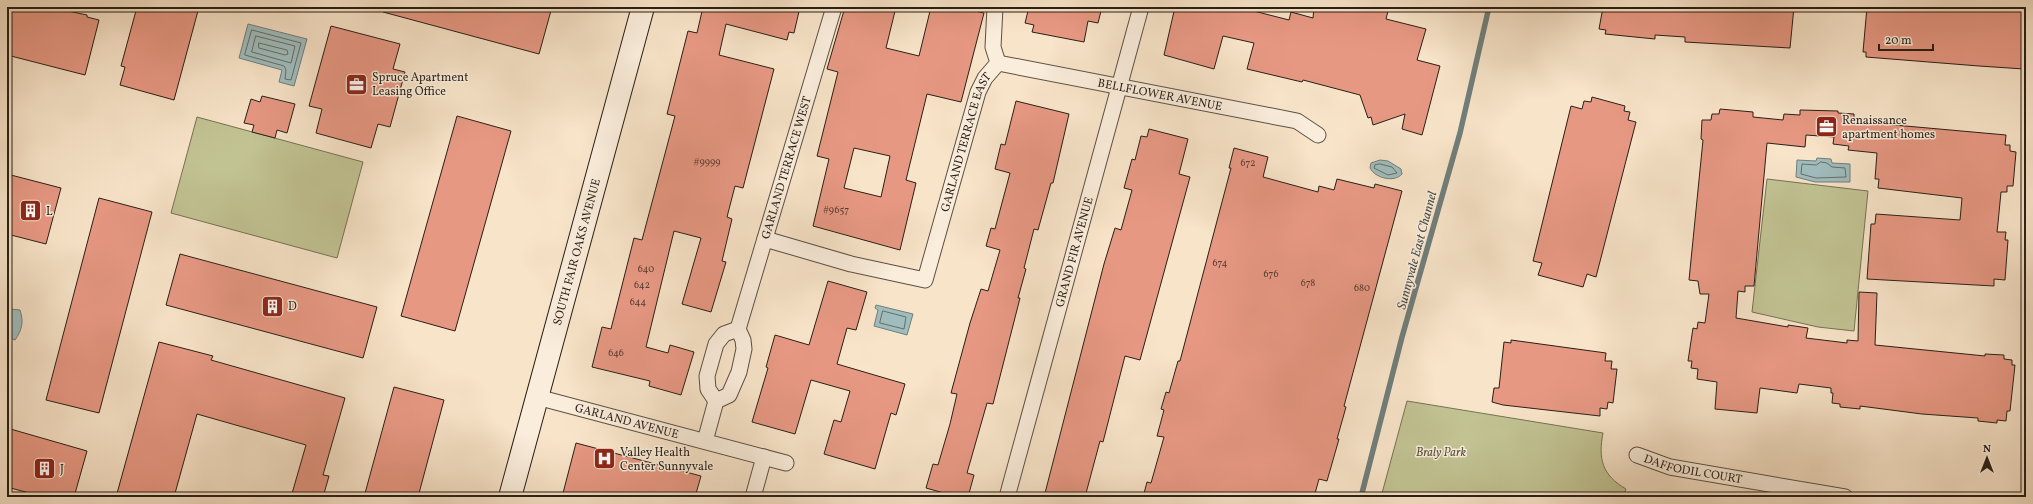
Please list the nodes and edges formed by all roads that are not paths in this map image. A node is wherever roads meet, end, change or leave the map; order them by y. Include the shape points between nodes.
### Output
1 (643, 7) edge
2 (834, 7) edge
3 (995, 7) edge
4 (1141, 7) edge
5 (998, 63) junction
6 (1120, 86) junction
7 (1318, 135) dead end
8 (764, 239) junction
9 (738, 329) junction
10 (537, 397) junction
11 (716, 401) junction
12 (705, 441) junction
13 (1637, 455) dead end
14 (764, 457) junction
15 (786, 463) dead end
16 (510, 497) edge
17 (753, 497) edge
18 (1007, 497) edge
19 (1845, 497) edge

1 - 10 main road, SOUTH FAIR OAKS AVENUE
2 - 8 street, GARLAND TERRACE WEST
3 - 5 street, GARLAND TERRACE EAST via 993,47
4 - 6 street, GRAND FIR AVENUE
5 - 6 street, BELLFLOWER AVENUE
5 - 8 street, GARLAND TERRACE EAST via 985,78 978,92 925,280 851,264
6 - 7 street, BELLFLOWER AVENUE via 1297,121
6 - 18 street, GRAND FIR AVENUE
8 - 9 street, GARLAND TERRACE WEST
9 - 11 street via 744,350 739,372 729,394
9 - 11 street via 724,334 716,344 708,376 708,389
10 - 12 street, GARLAND AVENUE
10 - 16 main road, SOUTH FAIR OAKS AVENUE
11 - 12 street
12 - 14 street, GARLAND AVENUE
13 - 19 street, DAFFODIL COURT via 1670,467
14 - 15 street, GARLAND AVENUE
14 - 17 street

